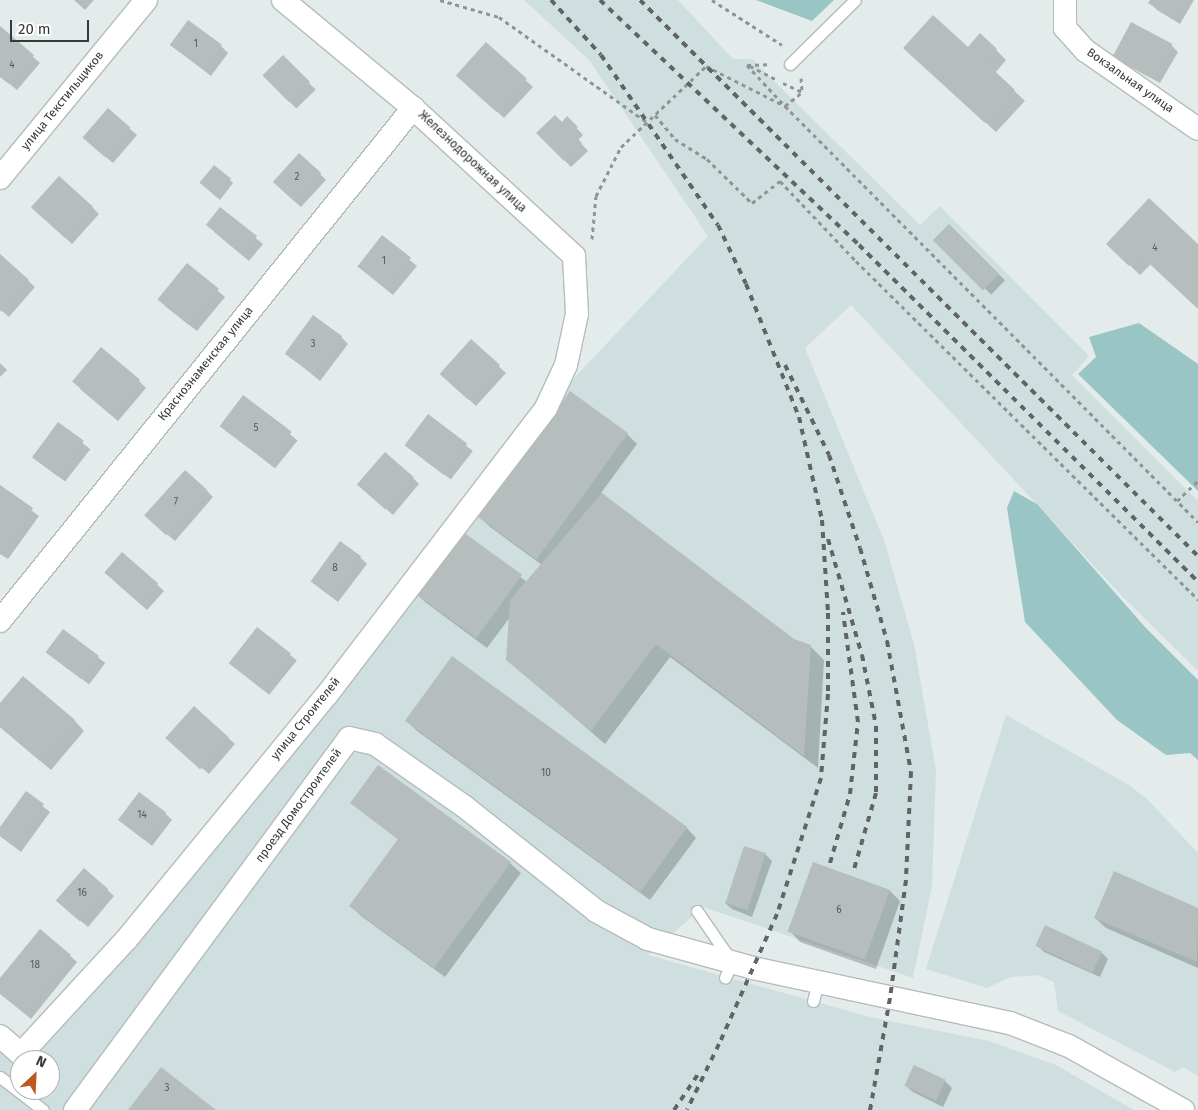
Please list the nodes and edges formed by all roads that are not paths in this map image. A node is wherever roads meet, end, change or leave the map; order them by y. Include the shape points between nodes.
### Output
1 (146, 0) edge
2 (282, 0) edge
3 (855, 0) edge
4 (1065, 0) edge
5 (794, 60) road end
6 (412, 108) junction
7 (1198, 129) edge
8 (0, 178) edge
9 (566, 365) joint
10 (0, 621) edge
11 (697, 911) dead end
12 (737, 969) junction
13 (0, 1036) edge
14 (0, 1077) edge
15 (43, 1110) edge
16 (76, 1110) edge
17 (1182, 1110) edge

1 - 8 street, улица Текстильщиков
2 - 6 street, Железнодорожная улица
3 - 5 lane
4 - 7 street, Вокзальная улица via 1065,28 1086,51
6 - 9 street, Железнодорожная улица via 574,256 577,314
6 - 10 street, Краснознаменская улица
9 - 13 street, улица Строителей via 546,408 312,713 126,940 21,1054
11 - 12 lane
12 - 16 street, проезд Домостроителей via 648,939 596,911 465,806 375,744 349,738
12 - 17 street via 815,992 1010,1023 1069,1046
14 - 15 lane

